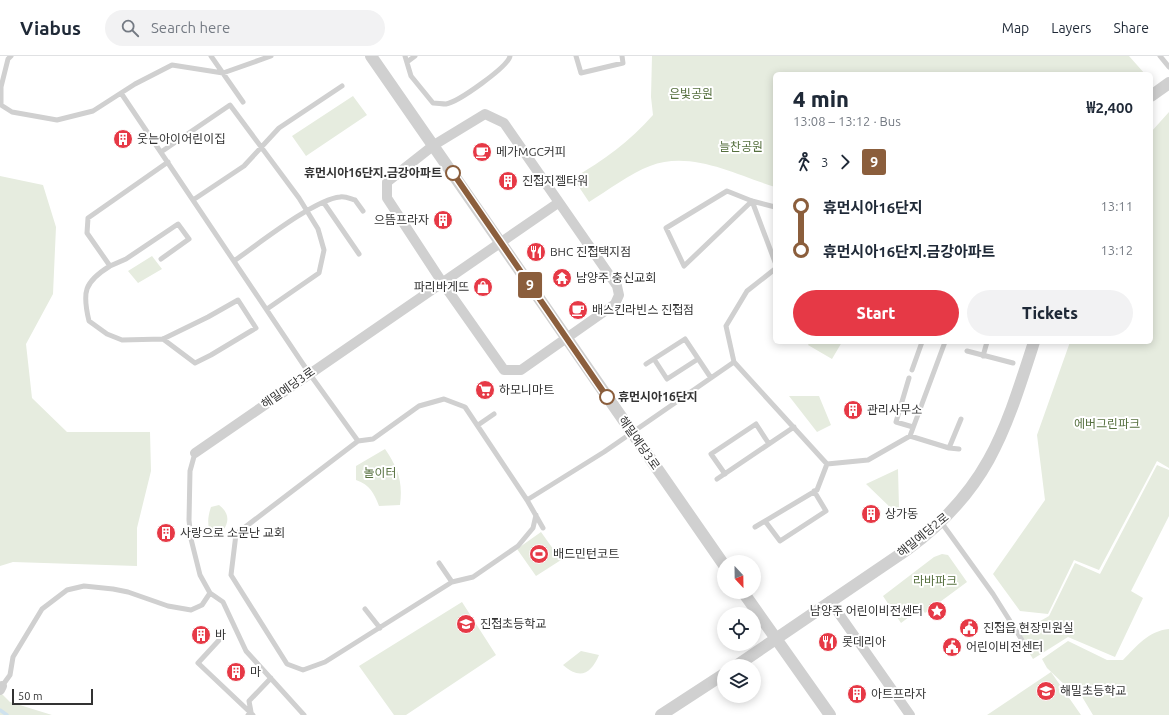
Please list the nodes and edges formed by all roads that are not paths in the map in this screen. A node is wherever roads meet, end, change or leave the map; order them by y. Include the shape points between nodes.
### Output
1 (11, 56) edge
2 (212, 56) edge
3 (271, 56) edge
4 (371, 56) edge
5 (405, 56) edge
6 (415, 56) edge
7 (510, 56) edge
8 (576, 56) edge
9 (622, 56) edge
10 (1160, 56) edge
11 (407, 62) junction
12 (1169, 67) edge
13 (223, 73) junction
14 (1169, 83) edge
15 (342, 86) dead end
16 (121, 93) junction
17 (1153, 95) edge
18 (243, 102) dead end
19 (434, 144) junction
20 (261, 148) junction
21 (161, 152) junction
22 (168, 162) junction
23 (193, 200) junction
24 (752, 201) junction
25 (324, 203) junction
26 (558, 203) junction
27 (773, 206) edge
28 (306, 211) junction
29 (363, 211) dead end
30 (501, 242) junction
31 (359, 254) dead end
32 (773, 257) edge
33 (161, 259) dead end
34 (234, 260) junction
35 (110, 266) junction
36 (773, 271) edge
37 (442, 282) junction
38 (267, 309) junction
39 (162, 338) junction
40 (566, 339) junction
41 (921, 344) edge
42 (944, 344) edge
43 (986, 344) edge
44 (1031, 344) edge
45 (967, 351) dead end
46 (983, 356) junction
47 (654, 359) junction
48 (698, 359) junction
49 (734, 362) junction
50 (1013, 363) dead end
51 (646, 364) dead end
52 (912, 370) dead end
53 (309, 373) junction
54 (711, 378) junction
55 (909, 378) dead end
56 (494, 414) dead end
57 (961, 419) dead end
58 (478, 425) junction
59 (794, 427) junction
60 (913, 427) junction
61 (632, 433) junction
62 (910, 436) junction
63 (358, 441) junction
64 (769, 444) junction
65 (949, 448) junction
66 (959, 449) dead end
67 (195, 453) joint
68 (827, 464) junction
69 (725, 474) junction
70 (717, 479) dead end
71 (814, 491) junction
72 (527, 500) junction
73 (536, 516) junction
74 (765, 521) junction
75 (941, 522) junction
76 (755, 527) dead end
77 (543, 528) dead end
78 (717, 555) edge
79 (439, 563) dead end
80 (452, 582) junction
81 (210, 593) junction
82 (748, 599) edge
83 (830, 602) junction
84 (366, 609) dead end
85 (380, 628) junction
86 (221, 638) dead end
87 (777, 639) junction
88 (1022, 640) dead end
89 (747, 659) edge
90 (271, 678) junction
91 (717, 679) edge
92 (1, 688) edge
93 (251, 714) edge
94 (304, 715) edge
95 (661, 715) edge
96 (830, 715) edge
97 (910, 715) edge

1 - 16 lane via 1,86 1,105 12,112 57,120 93,111
2 - 13 lane
3 - 13 lane
4 - 19 street, 해밀예당3로
5 - 11 lane
6 - 11 lane
7 - 11 lane via 509,61 495,75 447,104 433,103 411,76
8 - 9 lane via 581,73 624,63
10 - 12 lane
13 - 16 lane via 172,65
13 - 18 lane
14 - 17 street
15 - 20 lane via 279,128
16 - 21 lane
19 - 26 street via 485,114 504,123
19 - 30 street, 해밀예당3로
19 - 37 street via 387,182 387,198
20 - 21 lane via 230,105
20 - 23 lane via 244,166
20 - 28 lane
21 - 22 lane
22 - 23 lane
22 - 35 lane via 88,218 87,233
23 - 34 lane
24 - 24 lane via 727,191 666,228 684,266
24 - 27 lane
24 - 32 lane
25 - 28 lane
25 - 29 lane via 341,196 355,200
25 - 31 lane
26 - 30 street
26 - 40 street via 617,286 619,295 615,304
28 - 34 lane
28 - 38 lane via 318,229 324,250 320,273
30 - 37 street, 해밀예당3로
30 - 40 street, 해밀예당3로
33 - 35 lane via 189,239 178,224 126,259
34 - 38 lane
35 - 39 lane via 95,275 88,285 84,302 89,321 106,334 122,340
36 - 49 lane via 747,291 726,326
37 - 40 street via 504,370 521,370
37 - 53 street, 해밀예당3로
38 - 53 lane
39 - 39 lane via 238,300 256,328 195,363
40 - 61 street, 해밀예당3로
41 - 52 lane
42 - 60 lane
43 - 46 lane
44 - 75 street, 해밀예당2로 via 1006,428 992,456 973,486
45 - 46 lane
46 - 50 lane
47 - 48 lane via 685,339
47 - 48 lane via 667,379
47 - 51 lane
48 - 54 lane
49 - 54 lane
49 - 59 lane
53 - 63 lane
53 - 67 street, 해밀예당3로
54 - 61 lane
55 - 60 lane via 896,422
56 - 58 lane
57 - 65 lane
58 - 63 lane via 465,407 444,399 419,406 373,439
58 - 72 lane
59 - 64 lane
59 - 68 lane
60 - 62 lane
61 - 72 lane
61 - 78 street, 해밀예당3로
62 - 65 lane
62 - 68 lane via 868,460
63 - 85 lane via 236,534 231,575 287,664 303,670 325,662
64 - 69 lane
64 - 69 lane via 756,424 711,454
65 - 66 lane
67 - 81 lane, 해밀예당3로 via 190,471 191,539 198,569
68 - 71 lane via 817,490
69 - 70 lane
71 - 74 lane
71 - 74 lane via 826,511 780,541
72 - 73 lane
73 - 77 lane
73 - 80 lane via 533,528 518,546 473,577
74 - 76 lane
75 - 83 street, 해밀예당2로 via 908,549
75 - 88 lane
79 - 80 lane
80 - 85 lane
81 - 90 lane via 223,602 246,651
81 - 92 lane via 202,605 191,610 168,606 113,589 84,586 67,590 42,609 13,657 10,675
82 - 87 street
83 - 87 street, 해밀예당2로
83 - 97 street
84 - 85 lane
86 - 93 lane via 198,663
87 - 89 street, 해밀예당2로
87 - 96 street
90 - 93 lane via 249,701
90 - 94 lane
91 - 95 street

